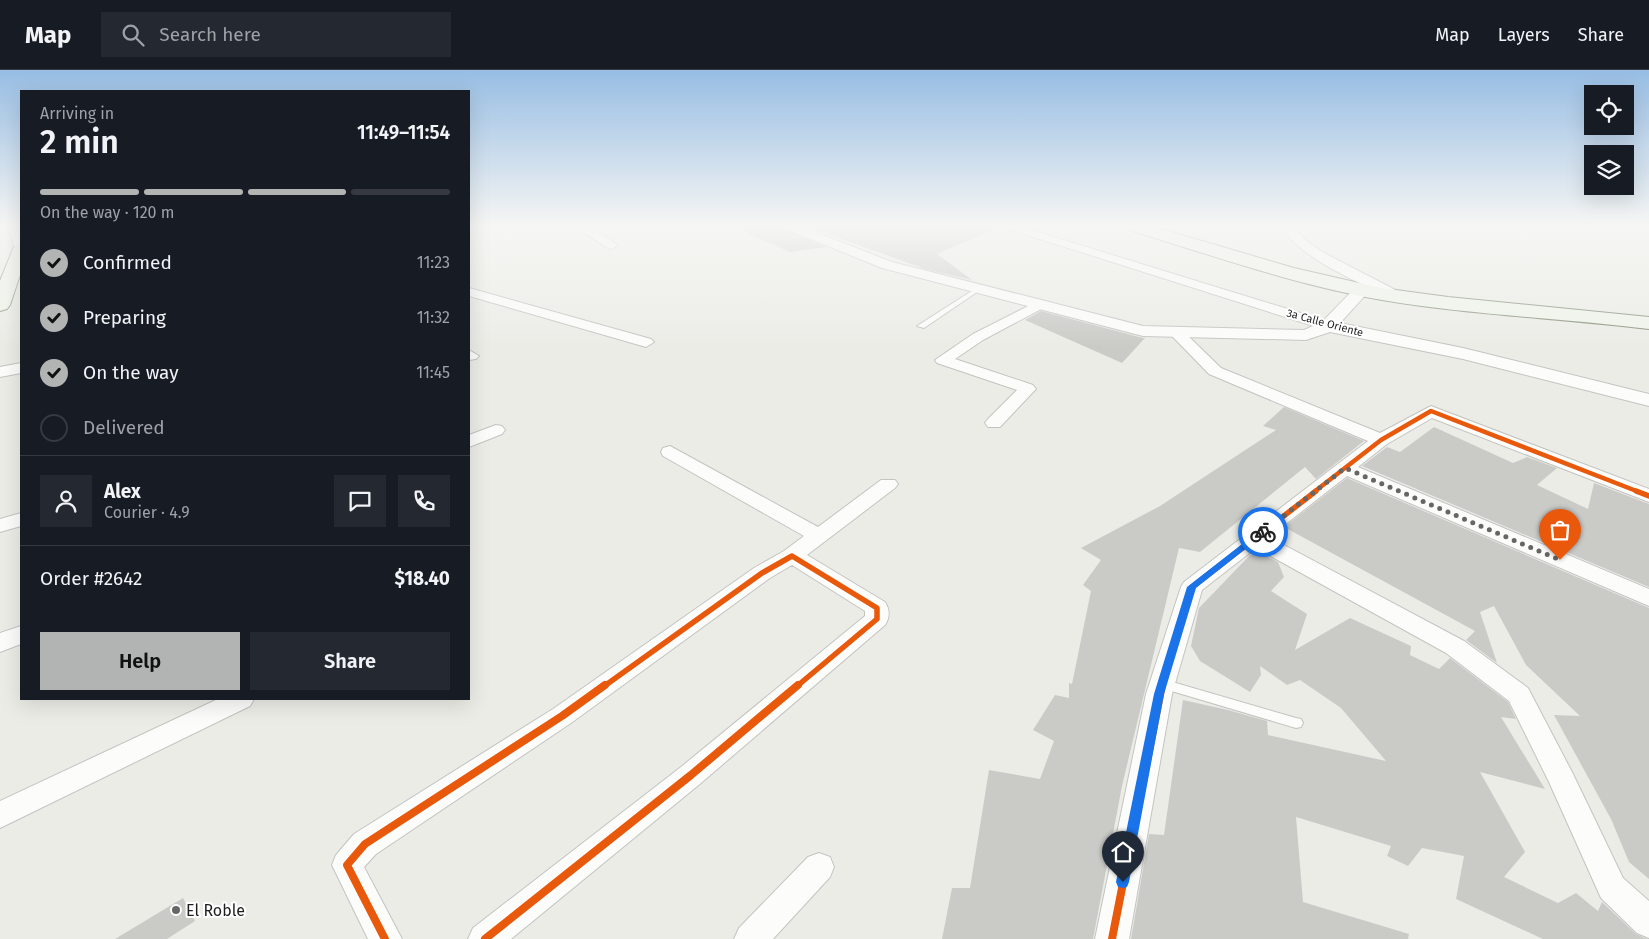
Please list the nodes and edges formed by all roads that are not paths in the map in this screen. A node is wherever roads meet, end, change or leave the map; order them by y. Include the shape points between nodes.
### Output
1 (17, 267) edge
2 (893, 267) edge
3 (1137, 267) edge
4 (1271, 267) edge
5 (1340, 267) edge
6 (13, 285) edge
7 (978, 289) junction
8 (1362, 290) junction
9 (470, 292) edge
10 (1402, 297) junction
11 (0, 305) edge
12 (1038, 305) junction
13 (1649, 323) edge
14 (920, 326) dead end
15 (1328, 326) junction
16 (1176, 332) junction
17 (646, 342) dead end
18 (20, 368) edge
19 (0, 372) edge
20 (1649, 400) edge
21 (994, 423) dead end
22 (496, 430) dead end
23 (1381, 440) junction
24 (470, 442) edge
25 (670, 452) dead end
26 (1345, 468) junction
27 (888, 484) dead end
28 (1649, 496) edge
29 (20, 519) edge
30 (0, 526) edge
31 (819, 536) junction
32 (1255, 538) junction
33 (792, 556) junction
34 (1649, 598) edge
35 (20, 634) edge
36 (0, 643) edge
37 (1162, 684) junction
38 (239, 700) edge
39 (1296, 723) dead end
40 (0, 815) edge
41 (819, 867) dead end
42 (1649, 922) edge
43 (385, 939) edge
44 (485, 939) edge
45 (751, 939) edge
46 (1112, 939) edge

1 - 6 main road
2 - 7 street
3 - 15 street, 3a Calle Oriente
4 - 8 main road
5 - 10 street
6 - 11 main road
7 - 12 street
7 - 14 lane
8 - 10 main road
8 - 15 street
9 - 17 street
10 - 13 main road
12 - 16 street via 1143,331
12 - 21 street via 943,360 1027,388
15 - 16 street via 1306,335
15 - 20 street, 3a Calle Oriente via 1463,354
16 - 23 street via 1215,371
18 - 19 street
22 - 24 street
23 - 26 street
23 - 28 street via 1432,411
25 - 31 street
26 - 32 street
26 - 34 street
27 - 31 street
29 - 30 street
31 - 33 street
32 - 37 street via 1192,587
32 - 42 street via 1455,648 1519,695 1612,888
33 - 43 street via 762,573 562,716 365,844 347,865
33 - 44 street via 877,608 877,619 691,775
35 - 36 street
37 - 39 lane
37 - 46 street
38 - 40 street
41 - 45 street

